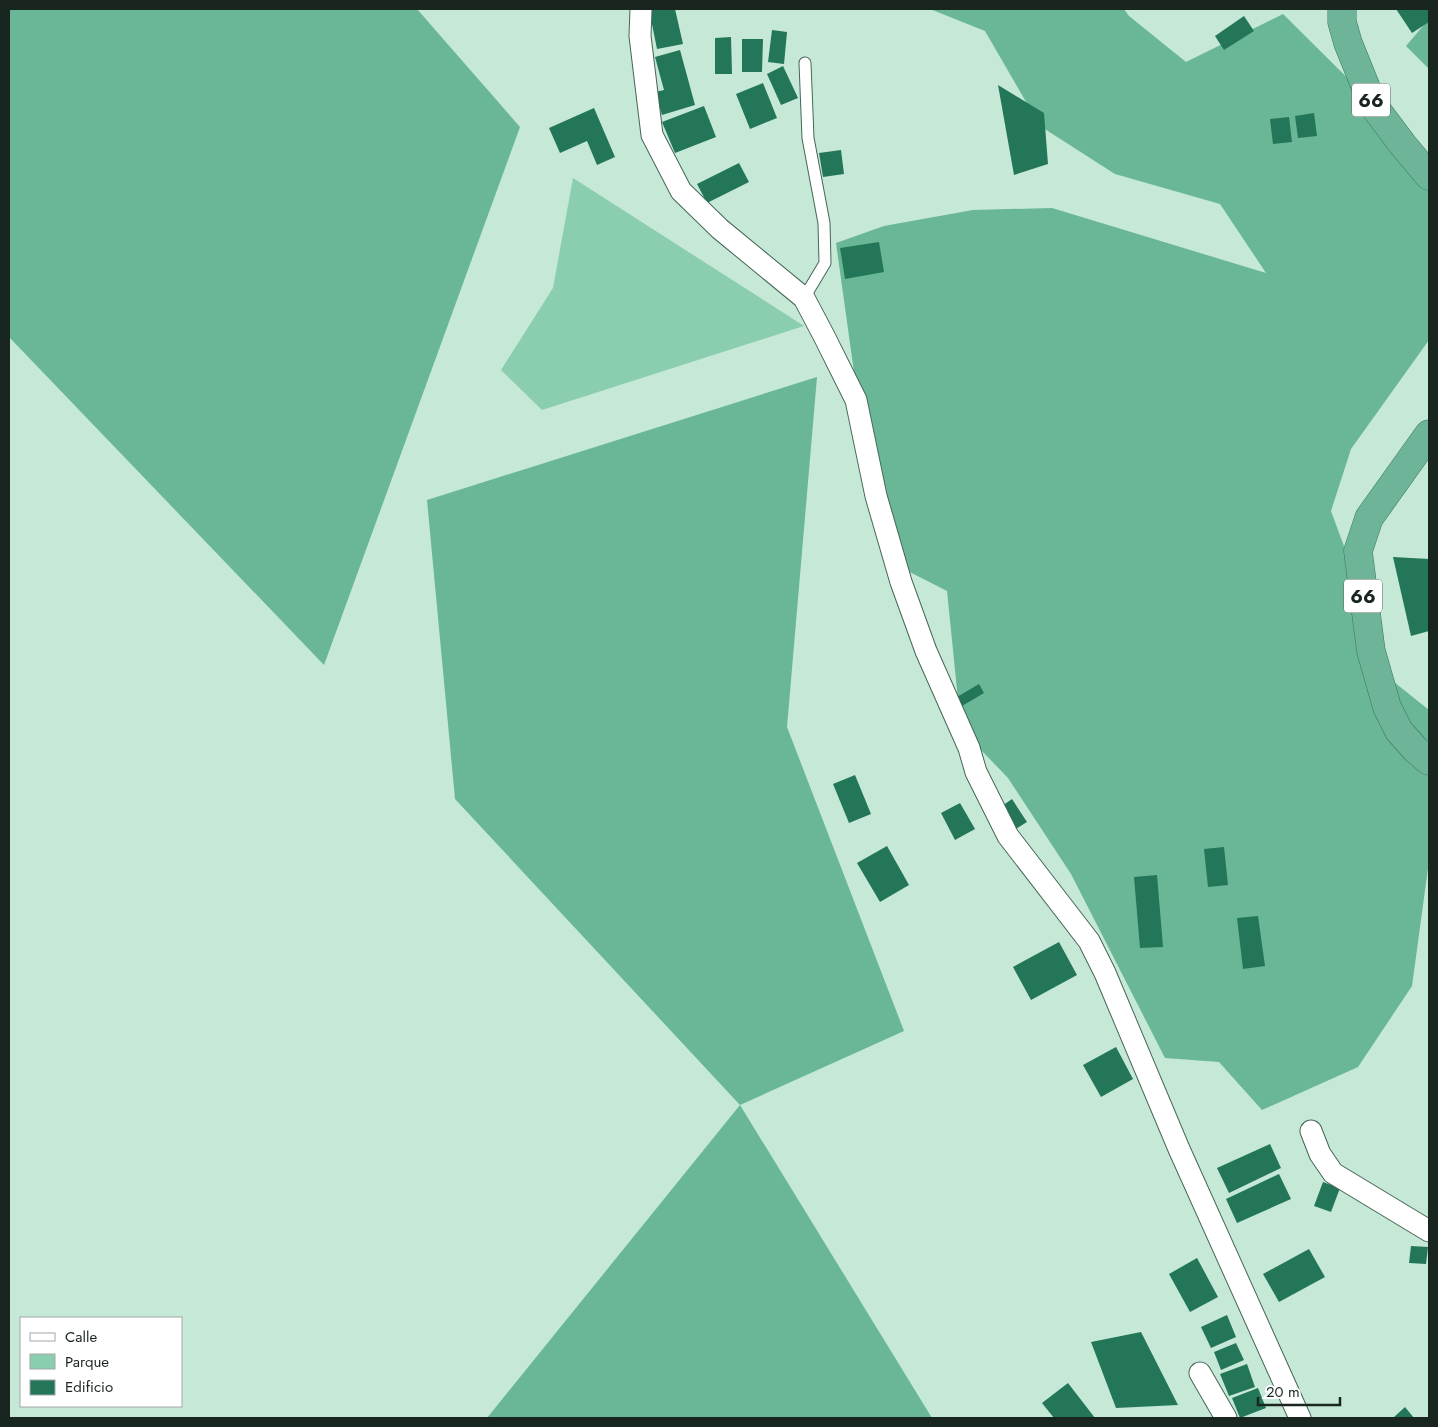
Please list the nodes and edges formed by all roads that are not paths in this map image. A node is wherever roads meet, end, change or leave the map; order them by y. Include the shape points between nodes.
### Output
1 (640, 9) edge
2 (1342, 9) edge
3 (805, 63) dead end
4 (1429, 176) edge
5 (804, 298) junction
6 (1429, 434) edge
7 (1429, 760) edge
8 (1311, 1131) dead end
9 (1429, 1232) edge
10 (1200, 1373) dead end
11 (1226, 1418) edge
12 (1300, 1418) edge

1 - 5 street via 640,36 652,135 681,191 720,229
2 - 4 highway, 66 via 1348,43 1373,105
3 - 5 lane via 808,138 824,223 825,263
5 - 12 street via 856,400 876,496 901,582 976,772 1008,836 1090,941
6 - 7 highway, 66 via 1369,518 1358,551 1370,651 1387,707 1399,731
8 - 9 street via 1320,1154 1333,1173
10 - 11 street

